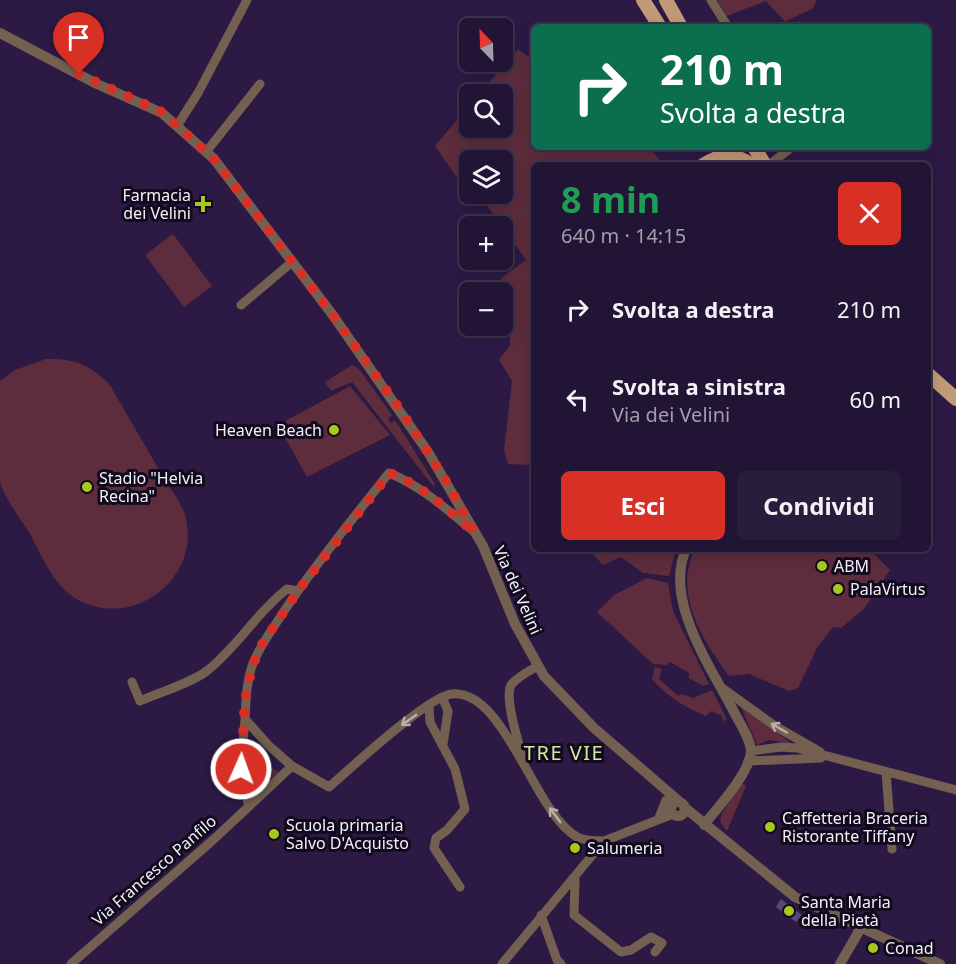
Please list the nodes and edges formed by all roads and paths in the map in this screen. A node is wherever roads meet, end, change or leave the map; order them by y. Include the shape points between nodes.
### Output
1 (248, 0) edge
2 (643, 0) edge
3 (666, 0) edge
4 (711, 0) edge
5 (658, 24) edge
6 (680, 24) edge
7 (726, 24) edge
8 (0, 33) edge
9 (260, 84) dead end
10 (177, 126) junction
11 (757, 150) edge
12 (788, 150) edge
13 (206, 152) junction
14 (709, 157) edge
15 (747, 162) edge
16 (768, 162) edge
17 (770, 162) edge
18 (292, 262) junction
19 (241, 305) dead end
20 (931, 377) edge
21 (956, 399) edge
22 (475, 533) junction
23 (685, 552) edge
24 (298, 591) junction
25 (538, 666) junction
26 (132, 682) dead end
27 (722, 688) junction
28 (442, 697) junction
29 (429, 706) junction
30 (245, 719) junction
31 (443, 744) junction
32 (750, 756) junction
33 (830, 757) junction
34 (292, 766) junction
35 (526, 769) junction
36 (886, 772) junction
37 (956, 790) edge
38 (249, 806) junction
39 (675, 808) junction
40 (659, 818) junction
41 (704, 825) junction
42 (604, 841) junction
43 (892, 849) dead end
44 (573, 878) junction
45 (460, 887) dead end
46 (541, 915) junction
47 (862, 926) junction
48 (655, 952) dead end
49 (71, 964) edge
50 (502, 964) edge
51 (561, 964) edge
52 (840, 964) edge
53 (940, 964) edge

1 - 10 street
2 - 5 main road
3 - 6 main road
4 - 7 street
8 - 10 street, Via dei Velini via 97,84 162,112
9 - 13 street
10 - 13 street, Via dei Velini
11 - 16 main road
12 - 17 street
13 - 18 street, Via dei Velini
14 - 15 main road via 735,156
18 - 19 street
18 - 22 street, Via dei Velini via 402,412
20 - 21 main road
22 - 24 street via 427,493 390,473
22 - 25 street, Via dei Velini
23 - 27 street via 680,569 681,598
24 - 26 street via 287,589 277,597 207,672 140,701
24 - 30 street via 260,647 245,699
25 - 35 street via 509,689
25 - 39 street, Via dei Velini via 577,712 659,786
27 - 32 street via 748,740
33 -> 27 street via 775,726
28 - 29 street
28 - 31 street via 448,711
28 - 35 street via 452,694 483,705
29 - 31 street via 430,722
29 -> 34 street via 387,736 329,788
30 - 34 street
30 - 38 street via 240,754 242,784
31 - 45 street via 455,769 465,809 436,838 434,848
32 - 33 street
32 - 41 street via 736,783
33 - 36 street
34 - 38 street, Via Francesco Panfilo
42 -> 35 street via 578,837 568,830
36 - 37 street
36 - 43 street
38 - 49 street, Via Francesco Panfilo
39 - 40 street
39 - 40 street
39 - 41 street, Via dei Velini
40 - 42 street
41 - 47 street, Via dei Velini via 795,897
42 - 44 street
44 - 46 street
44 - 48 street via 574,915 621,952 651,937 663,943
46 - 50 street
46 - 51 street
47 - 52 street
47 - 53 street, Via dei Velini

